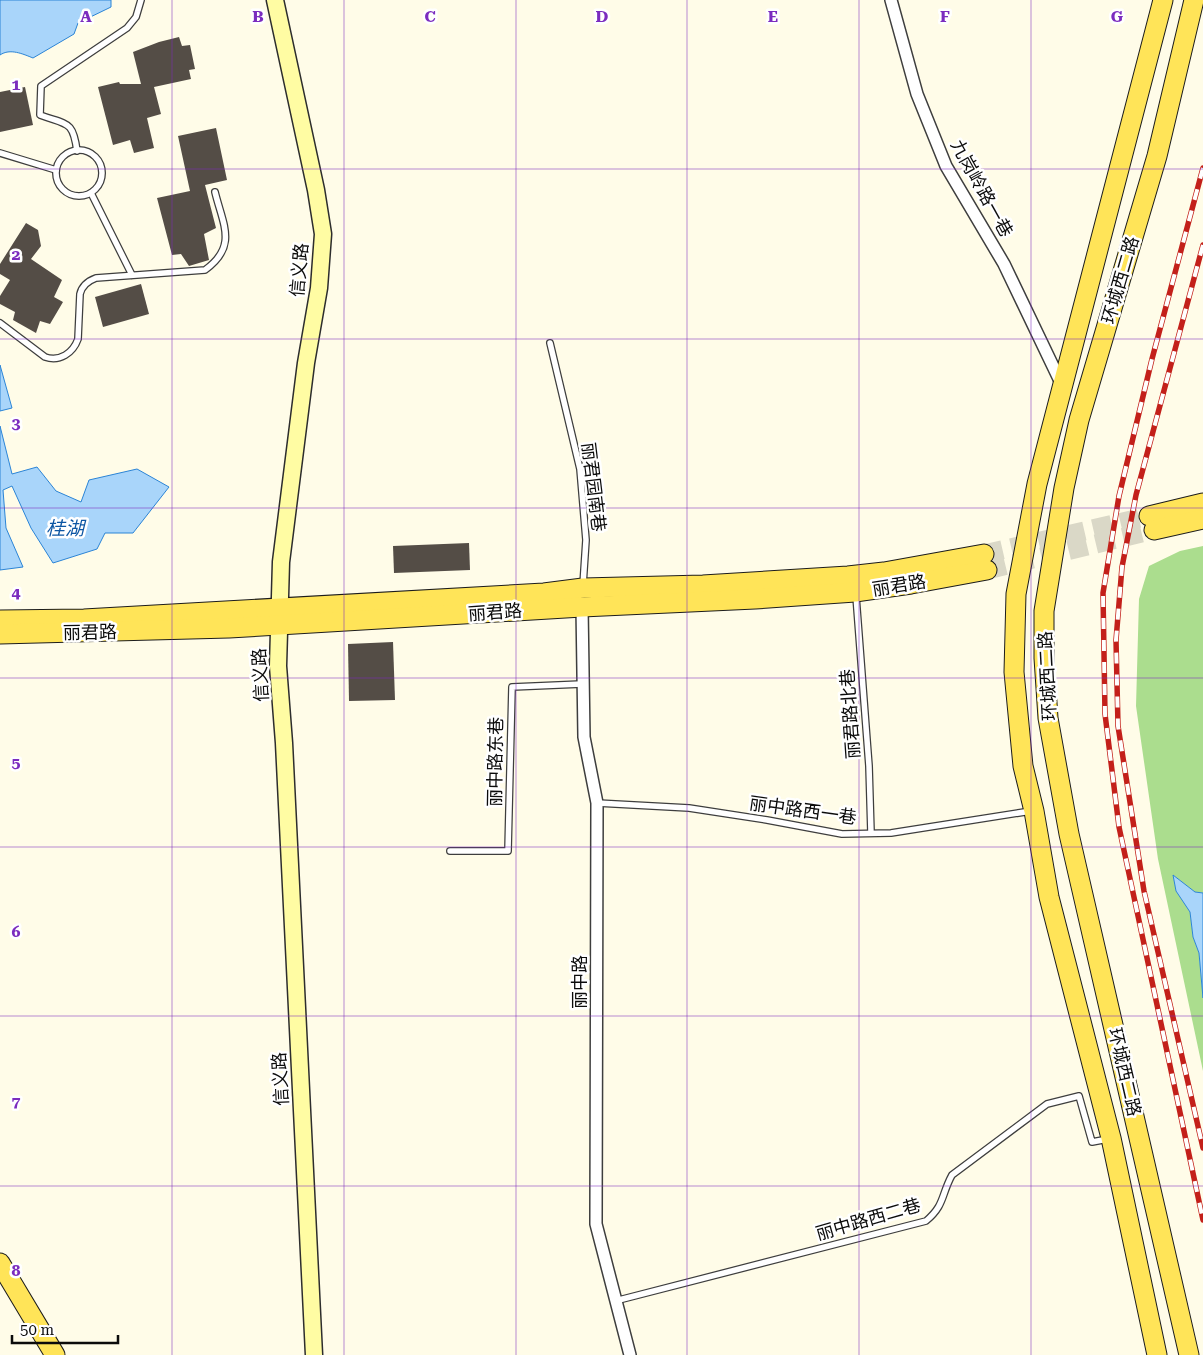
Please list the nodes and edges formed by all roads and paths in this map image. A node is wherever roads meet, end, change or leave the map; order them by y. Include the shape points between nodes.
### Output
1 (141, 0) edge
2 (275, 0) edge
3 (891, 0) edge
4 (1163, 0) edge
5 (1194, 0) edge
6 (77, 151) junction
7 (0, 153) edge
8 (56, 170) junction
9 (91, 192) junction
10 (215, 192) dead end
11 (132, 276) junction
12 (0, 323) edge
13 (550, 343) dead end
14 (1062, 385) junction
15 (1203, 503) edge
16 (1203, 519) edge
17 (855, 592) junction
18 (582, 598) junction
19 (278, 617) junction
20 (0, 620) edge
21 (0, 634) edge
22 (582, 684) junction
23 (597, 803) junction
24 (1034, 811) junction
25 (871, 833) junction
26 (450, 851) dead end
27 (1111, 1138) junction
28 (0, 1263) edge
29 (615, 1301) junction
30 (55, 1355) edge
31 (314, 1355) edge
32 (630, 1355) edge
33 (1157, 1355) edge
34 (1189, 1355) edge

1 - 6 lane via 136,17 128,28 41,86 40,115 72,128
2 - 19 street, 信义路 via 323,234 319,288 306,363 281,562
3 - 14 street, 九岗岭路一巷 via 917,94 946,166 1004,264
4 - 14 main road, 环城西二路
5 - 34 main road, 环城西二路 via 1157,156 1079,420 1044,611 1048,718 1069,834
6 - 8 lane via 63,157
6 - 9 lane via 92,155 100,167 100,181
7 - 8 lane
8 - 9 lane via 56,178 63,190 77,196
9 - 11 lane
10 - 11 lane via 226,244 215,263 194,272
11 - 12 lane via 96,278 84,285 80,294 78,340 73,350 63,356 47,358
13 - 18 lane, 丽君园南巷 via 580,469 586,540
14 - 24 main road, 环城西二路 via 1037,484 1016,594 1014,672 1023,766
15 - 16 main road via 1152,523
17 - 18 main road, 丽君路 via 755,599
17 - 18 main road, 丽君路 via 912,584 986,562
17 - 25 lane, 丽君路北巷
18 - 19 main road, 丽君路
18 - 22 street, 丽中路
19 - 20 main road, 丽君路
19 - 21 main road, 丽君路 via 229,628
19 - 31 street, 信义路
22 - 23 street, 丽中路 via 584,736
22 - 26 lane, 丽中路东巷 via 512,687 508,851
23 - 25 lane, 丽中路西一巷 via 689,808 842,834
23 - 29 street, 丽中路 via 596,1224
24 - 25 lane, 丽中路西一巷 via 891,833
24 - 27 main road, 环城西二路 via 1050,897
27 - 29 lane, 丽中路西二巷 via 1092,1142 1079,1096 1047,1104 952,1175 937,1212 926,1221
27 - 33 main road, 环城西二路
28 - 30 main road
29 - 32 street, 丽中路

